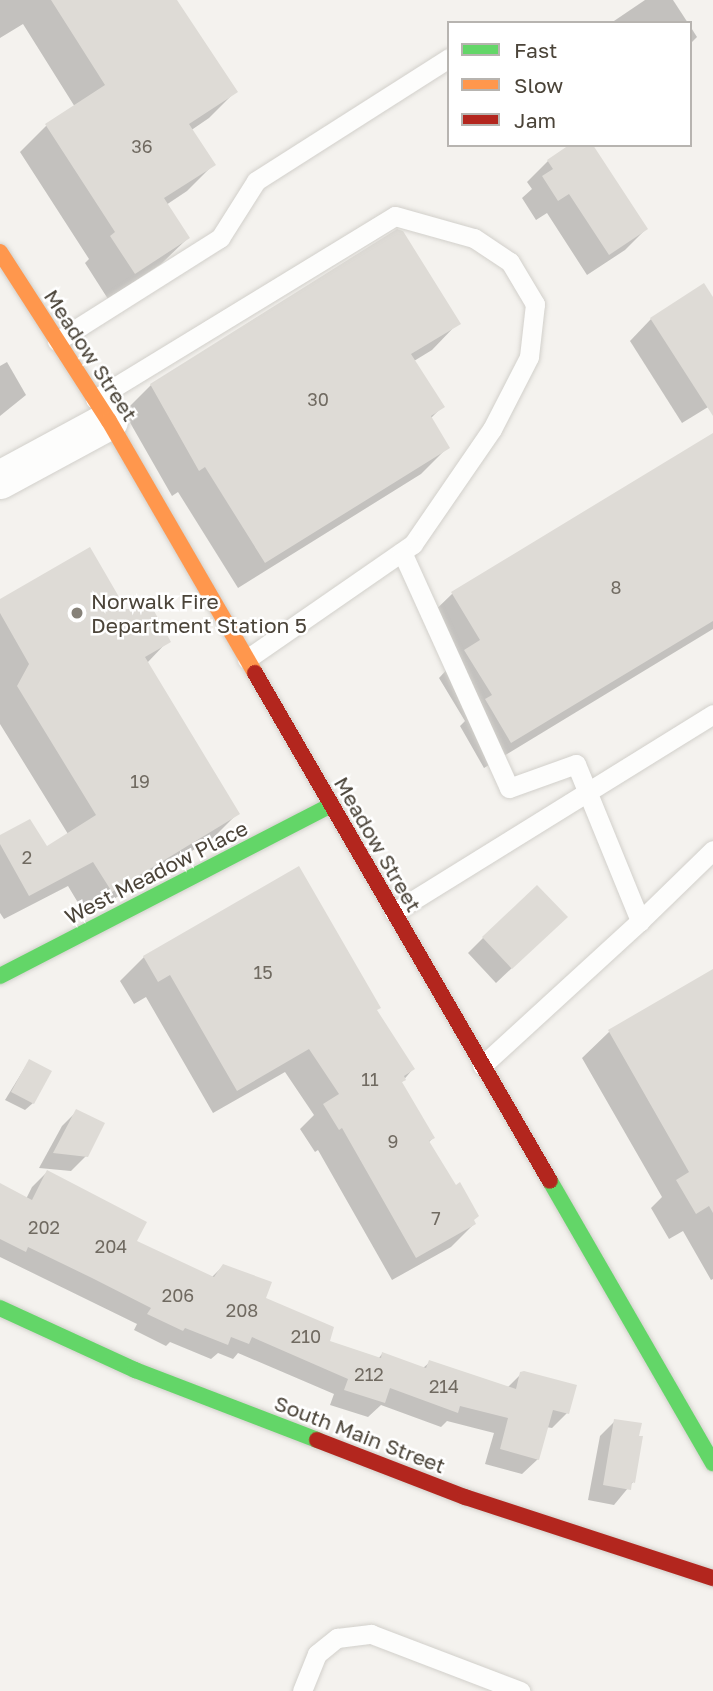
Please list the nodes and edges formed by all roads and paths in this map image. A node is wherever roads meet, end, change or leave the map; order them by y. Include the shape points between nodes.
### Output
1 (447, 59) edge
2 (0, 252) edge
3 (57, 341) junction
4 (102, 410) junction
5 (0, 480) edge
6 (402, 552) junction
7 (247, 659) junction
8 (713, 715) edge
9 (587, 793) junction
10 (332, 805) junction
11 (713, 850) edge
12 (394, 912) junction
13 (640, 921) junction
14 (0, 976) edge
15 (482, 1066) junction
16 (0, 1308) edge
17 (713, 1463) edge
18 (713, 1578) edge
19 (302, 1691) edge
20 (520, 1691) edge

1 - 3 lane via 256,181 220,238
2 - 3 main road, Meadow Street
3 - 4 main road, Meadow Street
4 - 5 street
4 - 6 lane via 395,216 474,238 510,262 535,304 529,357 492,429 413,544
4 - 7 main road, Meadow Street
6 - 7 lane
6 - 9 lane via 509,788 576,764
7 - 10 main road, Meadow Street
8 - 9 lane
9 - 12 lane
9 - 13 lane
10 - 12 main road, Meadow Street
10 - 14 main road, West Meadow Place
11 - 13 lane
12 - 15 main road, Meadow Street
13 - 15 lane
15 - 17 main road, Meadow Street
16 - 18 main road, South Main Street via 135,1370 465,1497
19 - 20 lane via 317,1654 337,1638 371,1634

